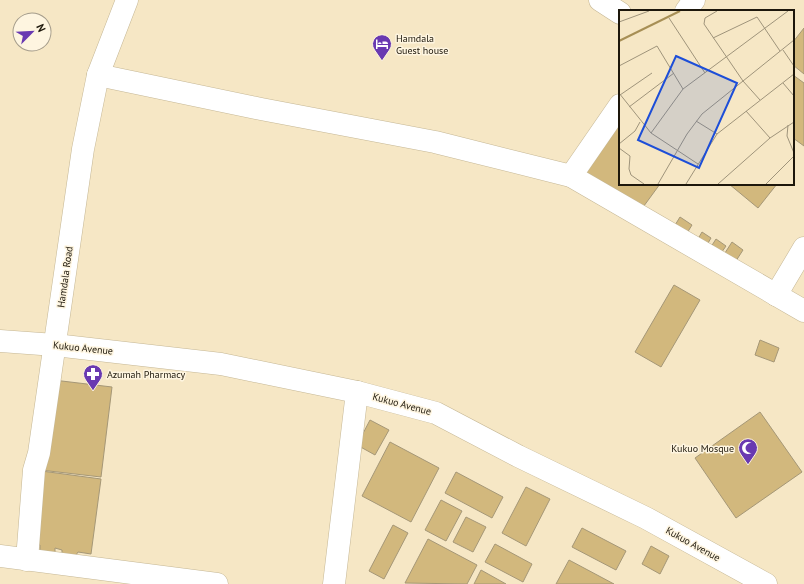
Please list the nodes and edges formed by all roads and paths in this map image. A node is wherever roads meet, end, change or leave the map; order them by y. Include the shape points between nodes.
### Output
1 (127, 0) edge
2 (600, 0) edge
3 (694, 0) edge
4 (687, 10) edge
5 (619, 12) edge
6 (98, 75) junction
7 (619, 106) edge
8 (571, 176) junction
9 (804, 248) edge
10 (776, 295) junction
11 (804, 311) edge
12 (0, 340) edge
13 (55, 345) junction
14 (357, 392) junction
15 (0, 556) edge
16 (26, 560) junction
17 (217, 584) edge
18 (334, 584) edge
19 (766, 584) edge

1 - 6 street, Hamdala Road
2 - 5 street
3 - 4 street
6 - 8 street via 435,142
6 - 13 street, Hamdala Road via 83,149
7 - 8 street
8 - 10 street
9 - 10 street
10 - 11 street
12 - 13 street, Kukuo Avenue
13 - 14 street, Kukuo Avenue via 221,364
13 - 16 street, Hamdala Road via 39,453 34,470
14 - 18 street
14 - 19 street, Kukuo Avenue via 436,413 646,518
15 - 16 street
16 - 17 street

